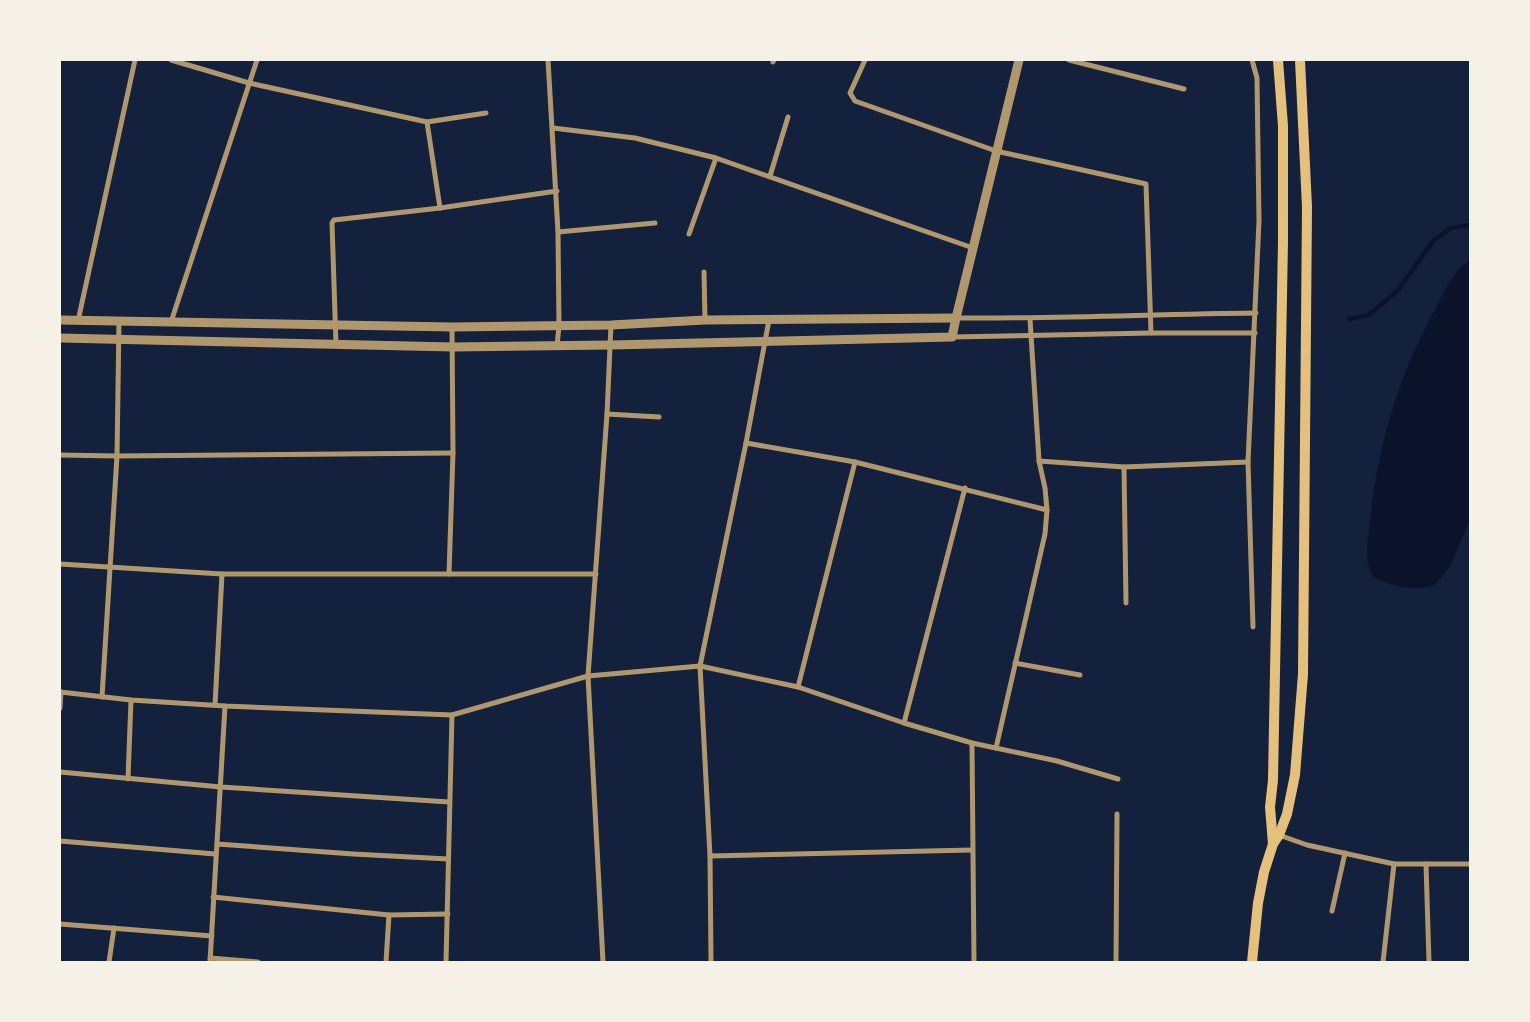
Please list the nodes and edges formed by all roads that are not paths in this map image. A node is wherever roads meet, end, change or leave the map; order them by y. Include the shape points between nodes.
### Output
1 (135, 60) edge
2 (171, 60) edge
3 (256, 60) edge
4 (548, 60) edge
5 (865, 60) edge
6 (1019, 60) edge
7 (1069, 60) edge
8 (1252, 60) edge
9 (1278, 60) edge
10 (1300, 60) edge
11 (249, 83) junction
12 (1184, 89) dead end
13 (486, 113) dead end
14 (788, 117) dead end
15 (427, 122) junction
16 (553, 128) junction
17 (996, 150) junction
18 (716, 158) junction
19 (770, 176) junction
20 (557, 191) junction
21 (440, 208) junction
22 (655, 223) dead end
23 (558, 232) junction
24 (689, 234) dead end
25 (973, 248) junction
26 (704, 272) dead end
27 (1256, 313) junction
28 (1150, 314) junction
29 (956, 318) junction
30 (1030, 318) junction
31 (60, 320) edge
32 (119, 320) junction
33 (704, 320) junction
34 (769, 320) junction
35 (78, 321) junction
36 (172, 322) junction
37 (336, 326) junction
38 (559, 326) junction
39 (611, 326) junction
40 (452, 327) junction
41 (1151, 333) junction
42 (1255, 333) junction
43 (1031, 336) junction
44 (952, 337) junction
45 (60, 338) edge
46 (119, 339) junction
47 (765, 341) junction
48 (336, 345) junction
49 (611, 345) junction
50 (557, 346) junction
51 (453, 347) junction
52 (607, 414) junction
53 (659, 416) dead end
54 (746, 443) junction
55 (453, 453) junction
56 (60, 455) edge
57 (117, 456) junction
58 (1039, 461) junction
59 (855, 462) junction
60 (1248, 462) junction
61 (1124, 467) junction
62 (965, 488) junction
63 (1048, 510) junction
64 (60, 564) edge
65 (110, 568) junction
66 (222, 574) junction
67 (449, 574) junction
68 (596, 574) junction
69 (1126, 603) dead end
70 (1253, 627) dead end
71 (1015, 663) junction
72 (700, 666) junction
73 (1080, 675) dead end
74 (588, 676) junction
75 (798, 687) junction
76 (60, 692) edge
77 (102, 697) junction
78 (131, 700) junction
79 (216, 705) junction
80 (225, 706) junction
81 (60, 708) edge
82 (452, 715) junction
83 (904, 723) junction
84 (972, 743) junction
85 (996, 748) junction
86 (60, 772) edge
87 (128, 779) junction
88 (1118, 779) dead end
89 (221, 786) junction
90 (449, 802) junction
91 (1117, 814) dead end
92 (1275, 837) junction
93 (60, 840) edge
94 (217, 844) junction
95 (972, 850) junction
96 (1345, 853) junction
97 (216, 854) junction
98 (710, 856) junction
99 (448, 860) junction
100 (1394, 864) junction
101 (1426, 864) junction
102 (1470, 864) edge
103 (213, 897) junction
104 (1332, 911) dead end
105 (389, 914) junction
106 (448, 914) junction
107 (60, 924) edge
108 (114, 928) junction
109 (212, 936) junction
110 (210, 960) edge
111 (109, 962) edge
112 (258, 962) edge
113 (386, 962) edge
114 (446, 962) edge
115 (603, 962) edge
116 (711, 962) edge
117 (974, 962) edge
118 (1116, 962) edge
119 (1252, 962) edge
120 (1383, 962) edge
121 (1429, 962) edge

1 - 35 street
2 - 11 street
3 - 11 street
4 - 16 street
5 - 17 street via 850,93 856,101
6 - 17 street
7 - 12 street
8 - 27 street via 1257,78 1259,202
9 - 92 main road via 1283,126 1283,242 1274,780 1270,807
10 - 92 main road via 1307,207 1303,674 1296,775 1287,814
11 - 15 street
11 - 36 street
13 - 15 street
14 - 19 street
15 - 21 street
16 - 18 street via 635,138
16 - 20 street
17 - 25 street
17 - 28 street via 1146,184
18 - 19 street
18 - 24 street
19 - 25 street
20 - 21 street
20 - 23 street
21 - 37 street via 334,220
22 - 23 street
23 - 38 street
25 - 29 street
26 - 33 street
27 - 28 street
27 - 42 street
28 - 30 street
28 - 41 street
29 - 30 street
29 - 34 street
29 - 44 street
30 - 43 street
31 - 35 street
32 - 35 street
32 - 36 street
32 - 46 street
33 - 34 street
33 - 39 street
34 - 47 street
36 - 37 street
37 - 40 street
37 - 48 street
38 - 39 street
38 - 40 street
38 - 50 street
39 - 49 street
40 - 51 street
41 - 42 street
41 - 43 street
42 - 60 street
43 - 44 street
43 - 58 street
44 - 47 street
45 - 46 street
46 - 48 street
46 - 57 street
47 - 49 street
47 - 54 street
48 - 51 street
49 - 50 street
49 - 52 street
50 - 51 street
51 - 55 street
52 - 53 street
52 - 68 street
54 - 59 street
54 - 72 street
55 - 57 street
55 - 67 street
56 - 57 street
57 - 65 street
58 - 61 street
58 - 63 street
59 - 62 street
59 - 75 street
60 - 61 street
60 - 70 street
61 - 69 street
62 - 63 street
62 - 83 street
63 - 71 street
64 - 65 street
65 - 66 street
65 - 77 street
66 - 67 street
66 - 79 street
67 - 68 street
68 - 74 street
71 - 73 street
71 - 85 street
72 - 74 street
72 - 75 street
72 - 98 street
74 - 82 street
74 - 115 street
75 - 83 street
76 - 77 street
76 - 81 street
77 - 78 street
78 - 79 street
78 - 87 street
79 - 80 street
80 - 82 street
80 - 89 street
82 - 90 street
83 - 84 street
84 - 85 street
84 - 95 street
85 - 88 street
86 - 87 street
87 - 89 street
89 - 90 street
89 - 94 street
90 - 99 street
91 - 118 street
92 - 96 street
92 - 119 main road via 1258,903
93 - 97 street
94 - 97 street
94 - 99 street
95 - 98 street
95 - 117 street
96 - 100 street
96 - 104 street
97 - 103 street
98 - 116 street
99 - 106 street
100 - 101 street
100 - 120 street
101 - 102 street
101 - 121 street
103 - 105 street
103 - 109 street
105 - 106 street
105 - 113 street
106 - 114 street
107 - 108 street
108 - 109 street
108 - 111 street
109 - 110 street
110 - 112 street

